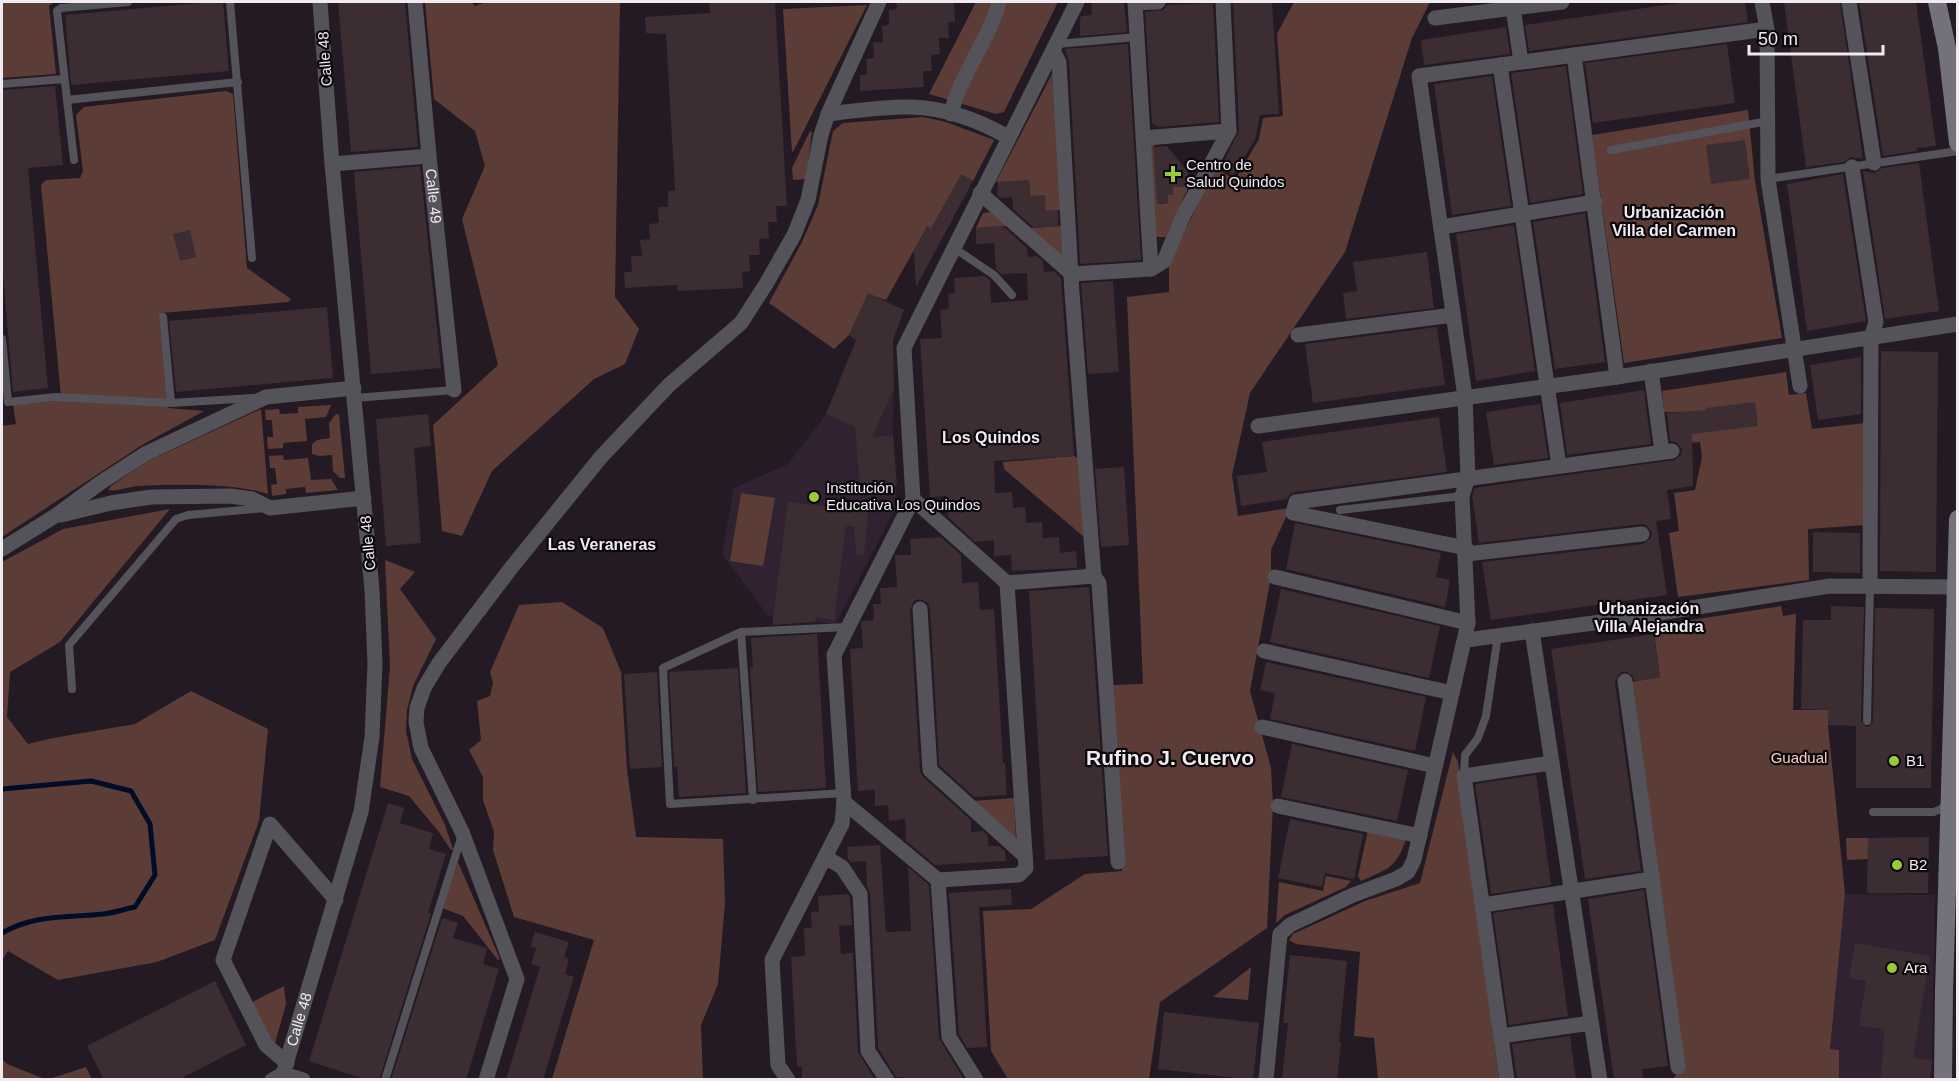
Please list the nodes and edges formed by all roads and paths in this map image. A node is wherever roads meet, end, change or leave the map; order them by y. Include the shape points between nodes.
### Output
1 (129, 2) edge
2 (230, 2) edge
3 (320, 2) edge
4 (415, 2) edge
5 (879, 2) edge
6 (999, 2) edge
7 (1077, 2) edge
8 (1158, 2) edge
9 (1223, 2) edge
10 (1562, 2) edge
11 (1762, 2) edge
12 (1850, 2) edge
13 (1937, 2) edge
14 (1536, 3) edge
15 (61, 7) edge
16 (1513, 8) junction
17 (1435, 18) dead end
18 (1767, 29) junction
19 (1137, 37) junction
20 (1055, 47) junction
21 (1574, 55) junction
22 (1521, 62) junction
23 (1500, 65) junction
24 (64, 79) junction
25 (238, 82) junction
26 (2, 84) edge
27 (67, 100) junction
28 (828, 114) junction
29 (951, 114) junction
30 (1767, 121) junction
31 (1229, 131) junction
32 (1008, 137) junction
33 (1143, 138) junction
34 (1958, 143) edge
35 (1611, 150) dead end
36 (1958, 151) edge
37 (429, 156) junction
38 (74, 160) dead end
39 (1874, 163) junction
40 (332, 164) junction
41 (1852, 166) junction
42 (1768, 179) junction
43 (980, 193) junction
44 (1595, 202) junction
45 (1521, 214) junction
46 (1441, 226) junction
47 (954, 248) junction
48 (252, 258) dead end
49 (1151, 269) junction
50 (1072, 274) junction
51 (1012, 295) dead end
52 (1454, 315) junction
53 (163, 317) dead end
54 (1958, 324) edge
55 (1298, 335) dead end
56 (1871, 338) junction
57 (2, 339) edge
58 (1793, 350) junction
59 (1651, 371) junction
60 (1617, 376) junction
61 (1547, 386) junction
62 (1800, 386) dead end
63 (454, 390) joint
64 (354, 393) junction
65 (266, 397) junction
66 (1466, 398) junction
67 (171, 403) junction
68 (1258, 426) dead end
69 (1558, 466) junction
70 (1468, 478) junction
71 (1462, 496) junction
72 (364, 498) junction
73 (913, 499) junction
74 (270, 508) junction
75 (1340, 510) dead end
76 (55, 516) junction
77 (1958, 519) edge
78 (1642, 534) dead end
79 (2, 549) edge
80 (1466, 551) junction
81 (1094, 576) junction
82 (1275, 577) dead end
83 (1007, 583) junction
84 (1870, 585) junction
85 (1956, 587) edge
86 (920, 609) dead end
87 (1468, 623) junction
88 (848, 627) junction
89 (1532, 630) junction
90 (741, 632) junction
91 (1498, 635) junction
92 (1466, 640) junction
93 (1264, 651) dead end
94 (1625, 681) dead end
95 (72, 689) dead end
96 (1452, 693) junction
97 (1867, 720) dead end
98 (1262, 727) dead end
99 (1551, 763) junction
100 (1435, 766) junction
101 (1464, 776) junction
102 (844, 798) junction
103 (753, 800) junction
104 (1950, 804) junction
105 (1278, 806) dead end
106 (1872, 813) dead end
107 (462, 832) junction
108 (1420, 836) junction
109 (1025, 856) junction
110 (825, 857) junction
111 (1118, 862) dead end
112 (1652, 879) junction
113 (938, 880) junction
114 (1570, 892) junction
115 (336, 900) junction
116 (1483, 905) junction
117 (1591, 1023) junction
118 (1501, 1036) junction
119 (1678, 1066) dead end
120 (281, 1072) edge
121 (303, 1080) edge
122 (385, 1080) edge
123 (486, 1080) edge
124 (788, 1080) edge
125 (887, 1080) edge
126 (976, 1080) edge
127 (1266, 1080) edge
128 (1507, 1080) edge
129 (1600, 1080) edge
130 (1943, 1080) edge

1 - 15 lane
2 - 25 lane
3 - 40 street, Calle 48
4 - 37 street, Calle 49
5 - 28 street
6 - 29 street via 956,93
7 - 20 street
8 - 19 street via 1135,3
9 - 31 street
10 - 14 street
11 - 18 street
12 - 39 street
13 - 34 main road via 1947,48
14 - 16 street
15 - 24 lane
16 - 17 street
16 - 22 street
18 - 21 street
18 - 30 street
19 - 20 lane
19 - 33 street
20 - 32 street
20 - 50 street
21 - 22 street
21 - 44 street
22 - 23 street
23 - 45 street
23 - 46 street via 1419,76
24 - 26 lane
24 - 27 lane
25 - 27 lane
25 - 48 lane
27 - 38 lane
28 - 29 street via 909,107
28 - 107 street via 808,200 766,284 741,323 669,384 601,457 512,567 424,688 416,722 421,748
29 - 32 street
30 - 35 lane
30 - 42 street
31 - 33 street
31 - 49 street via 1184,214 1164,261
32 - 43 street
33 - 49 street
36 - 39 lane
37 - 40 street
37 - 63 street, Calle 49
39 - 41 lane
40 - 64 street, Calle 48
41 - 42 lane
41 - 56 street via 1875,322
42 - 58 street
43 - 47 street
43 - 50 street
44 - 45 street
44 - 60 street
45 - 46 street
45 - 61 street
46 - 52 street
47 - 51 lane via 994,275
47 - 73 street via 904,348
49 - 50 street
50 - 81 street
52 - 55 street
52 - 66 street
53 - 67 lane
54 - 56 street
56 - 58 street
56 - 84 street
57 - 67 lane via 8,402 56,397
58 - 59 street
58 - 62 street
59 - 60 street
59 - 69 street via 1667,451
60 - 61 street
61 - 66 street
61 - 69 street
63 - 64 lane
64 - 65 street
64 - 72 street, Calle 48
65 - 67 lane
65 - 76 street via 145,454
66 - 68 street
66 - 70 street
69 - 70 street
70 - 71 street
70 - 80 street via 1296,502 1293,513
71 - 75 lane
71 - 80 street
72 - 74 street
72 - 115 street, Calle 48 via 375,664 372,737 361,812
73 - 83 street
73 - 88 street
74 - 76 street via 230,496 151,497
74 - 95 lane via 176,519 69,645
76 - 79 street
77 - 85 main road
78 - 80 street
80 - 87 street
81 - 83 street
81 - 111 street via 1099,583
82 - 87 street
83 - 109 street
84 - 85 street
84 - 89 street via 1830,586
84 - 97 lane
85 - 104 main road
86 - 109 street via 930,770
87 - 92 street
88 - 90 lane
88 - 102 street via 834,655
89 - 91 street
89 - 99 street
90 - 103 lane
90 - 103 lane via 663,668 670,804
91 - 92 street
91 - 101 lane via 1486,716 1478,738 1465,755
92 - 96 street
93 - 96 street
94 - 112 street
96 - 100 street
98 - 100 street
99 - 101 street
99 - 114 street
100 - 108 street
101 - 116 street
102 - 103 lane
102 - 110 street via 842,824
102 - 113 street
104 - 106 lane via 1934,812
104 - 130 main road
105 - 108 street
107 - 122 lane
107 - 123 street via 518,979
108 - 127 street via 1408,872 1290,925 1280,934
109 - 113 street via 1026,868 1019,875
110 - 124 street via 772,960 778,1065
110 - 125 street via 842,867 860,894 868,1051
112 - 114 street
112 - 119 street
113 - 126 street via 949,1037
114 - 116 street
114 - 117 street
115 - 120 street, Calle 48
115 - 120 street via 270,824 223,960
116 - 118 street
117 - 118 street
117 - 129 street
118 - 128 street
120 - 121 street

